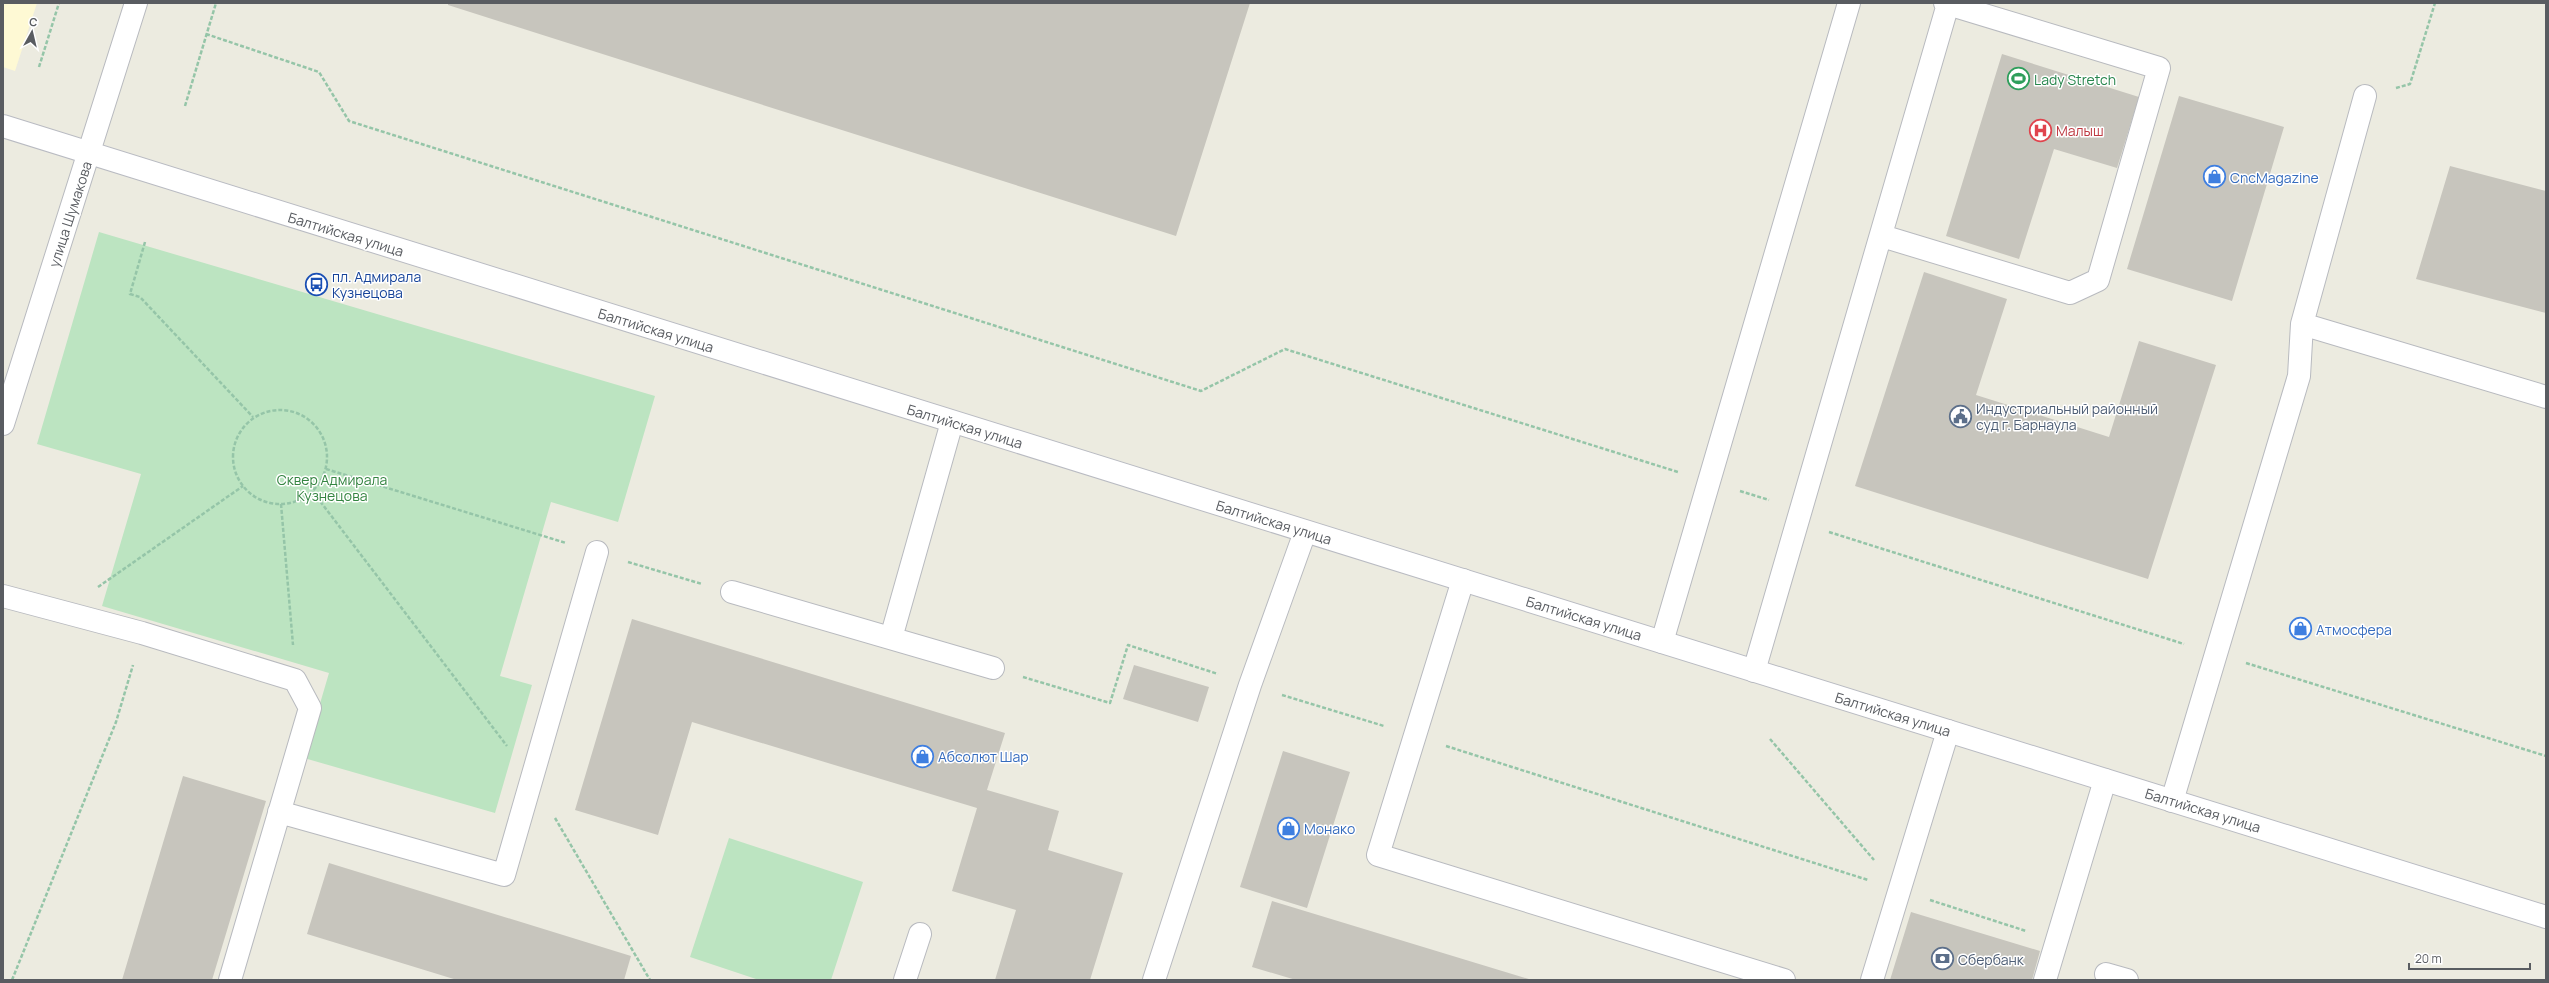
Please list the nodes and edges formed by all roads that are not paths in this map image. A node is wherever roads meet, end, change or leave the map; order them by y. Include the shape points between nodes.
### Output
1 (136, 3) edge
2 (1849, 3) edge
3 (1947, 4) edge
4 (2365, 96) road end
5 (3, 126) edge
6 (89, 154) junction
7 (1882, 236) junction
8 (2302, 324) junction
9 (2546, 396) edge
10 (952, 422) junction
11 (3, 424) edge
12 (1305, 532) junction
13 (597, 552) road end
14 (1463, 580) junction
15 (732, 592) road end
16 (3, 596) edge
17 (891, 638) junction
18 (1662, 642) junction
19 (992, 668) road end
20 (1754, 671) junction
21 (1948, 732) junction
22 (2105, 780) junction
23 (2172, 801) junction
24 (280, 812) junction
25 (2546, 917) edge
26 (920, 934) dead end
27 (2106, 974) dead end
28 (230, 980) edge
29 (905, 980) edge
30 (1154, 980) edge
31 (1784, 980) edge
32 (1872, 980) edge
33 (2045, 980) edge
34 (2127, 980) edge

1 - 6 main road, улица Шумакова
2 - 18 main road
3 - 7 main road
3 - 7 main road via 2159,68 2098,280 2070,293
4 - 8 main road
5 - 6 main road, Балтийская улица
6 - 10 main road, Балтийская улица
6 - 11 main road, улица Шумакова
7 - 20 main road
8 - 9 main road
8 - 23 main road via 2299,376
10 - 12 main road, Балтийская улица
10 - 17 main road
12 - 14 main road, Балтийская улица
12 - 30 main road via 1250,685
13 - 24 main road via 504,875
14 - 18 main road, Балтийская улица
14 - 31 main road via 1378,856
15 - 17 main road
16 - 24 main road via 142,633 295,680 310,708
17 - 19 main road
18 - 20 main road, Балтийская улица
20 - 21 main road, Балтийская улица
21 - 22 main road, Балтийская улица
21 - 32 main road
22 - 23 main road, Балтийская улица
22 - 33 main road
23 - 25 main road, Балтийская улица
24 - 28 main road
26 - 29 main road
27 - 34 main road

